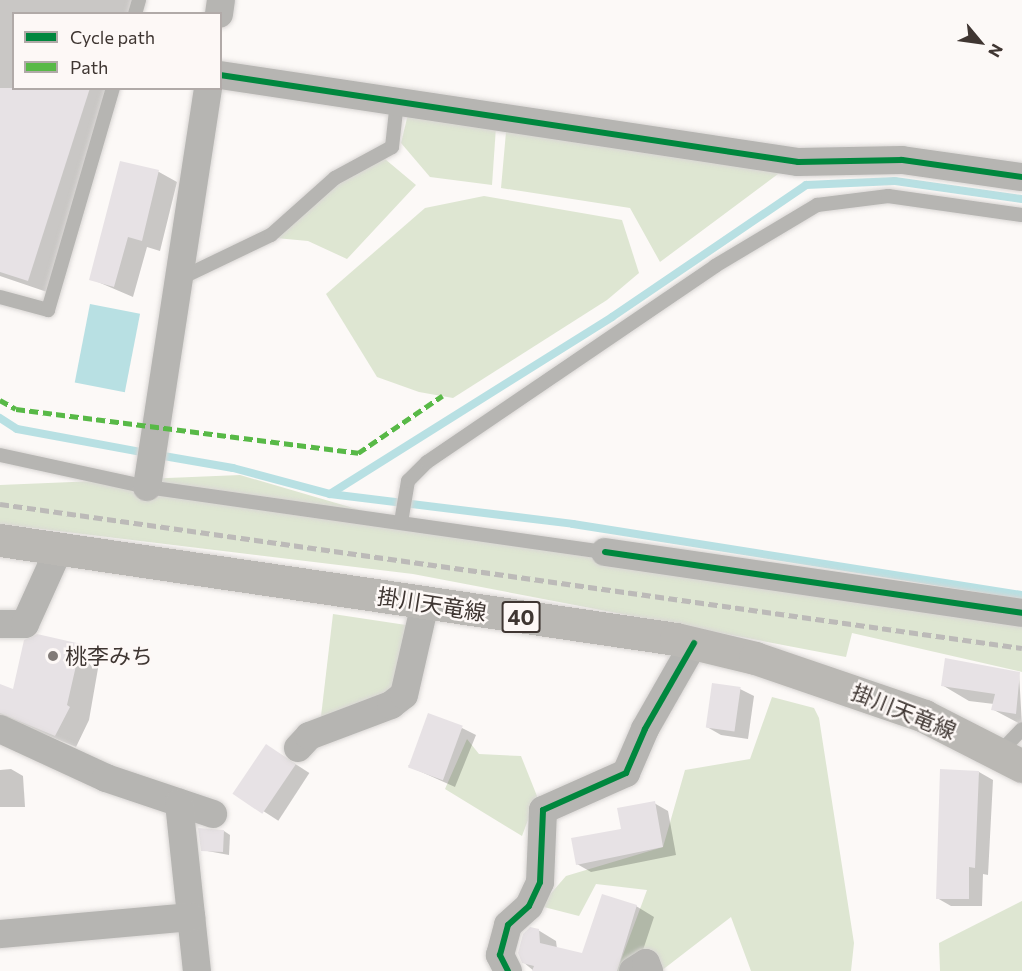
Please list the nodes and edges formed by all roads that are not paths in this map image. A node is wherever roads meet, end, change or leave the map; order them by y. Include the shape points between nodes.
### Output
1 (222, 75) edge
2 (112, 90) edge
3 (208, 90) edge
4 (397, 102) junction
5 (1022, 177) edge
6 (1022, 214) edge
7 (179, 279) junction
8 (0, 297) edge
9 (0, 455) edge
10 (149, 477) junction
11 (402, 516) junction
12 (0, 540) edge
13 (58, 549) junction
14 (605, 552) joint
15 (434, 604) junction
16 (1022, 613) edge
17 (0, 624) edge
18 (694, 643) junction
19 (414, 706) dead end
20 (0, 729) edge
21 (1022, 729) edge
22 (298, 748) dead end
23 (1011, 759) edge
24 (179, 803) junction
25 (213, 813) dead end
26 (191, 917) junction
27 (0, 934) edge
28 (197, 971) edge
29 (508, 971) edge
30 (633, 971) edge
31 (649, 971) edge

1 - 4 street
2 - 8 lane via 48,310
3 - 7 street
4 - 5 street via 798,162 902,160
4 - 7 lane via 392,147 335,178 271,234
6 - 11 lane via 888,196 817,205 715,266 427,462 407,487
7 - 10 street
9 - 10 lane
10 - 11 lane
11 - 14 lane
12 - 13 main road, 掛川天竜線 / 40
13 - 15 main road, 掛川天竜線 / 40
13 - 17 street via 25,624
14 - 16 street
15 - 18 main road, 掛川天竜線 / 40
15 - 19 street
15 - 22 street via 404,695 391,705 309,736
18 - 23 main road, 掛川天竜線 / 40 via 755,658 913,712
18 - 29 street via 645,729 626,773 543,810 540,882 529,906 508,925 500,955
20 - 24 street via 106,778
21 - 23 lane
24 - 25 street
24 - 26 street
26 - 27 street
26 - 28 street
30 - 31 street via 646,963

